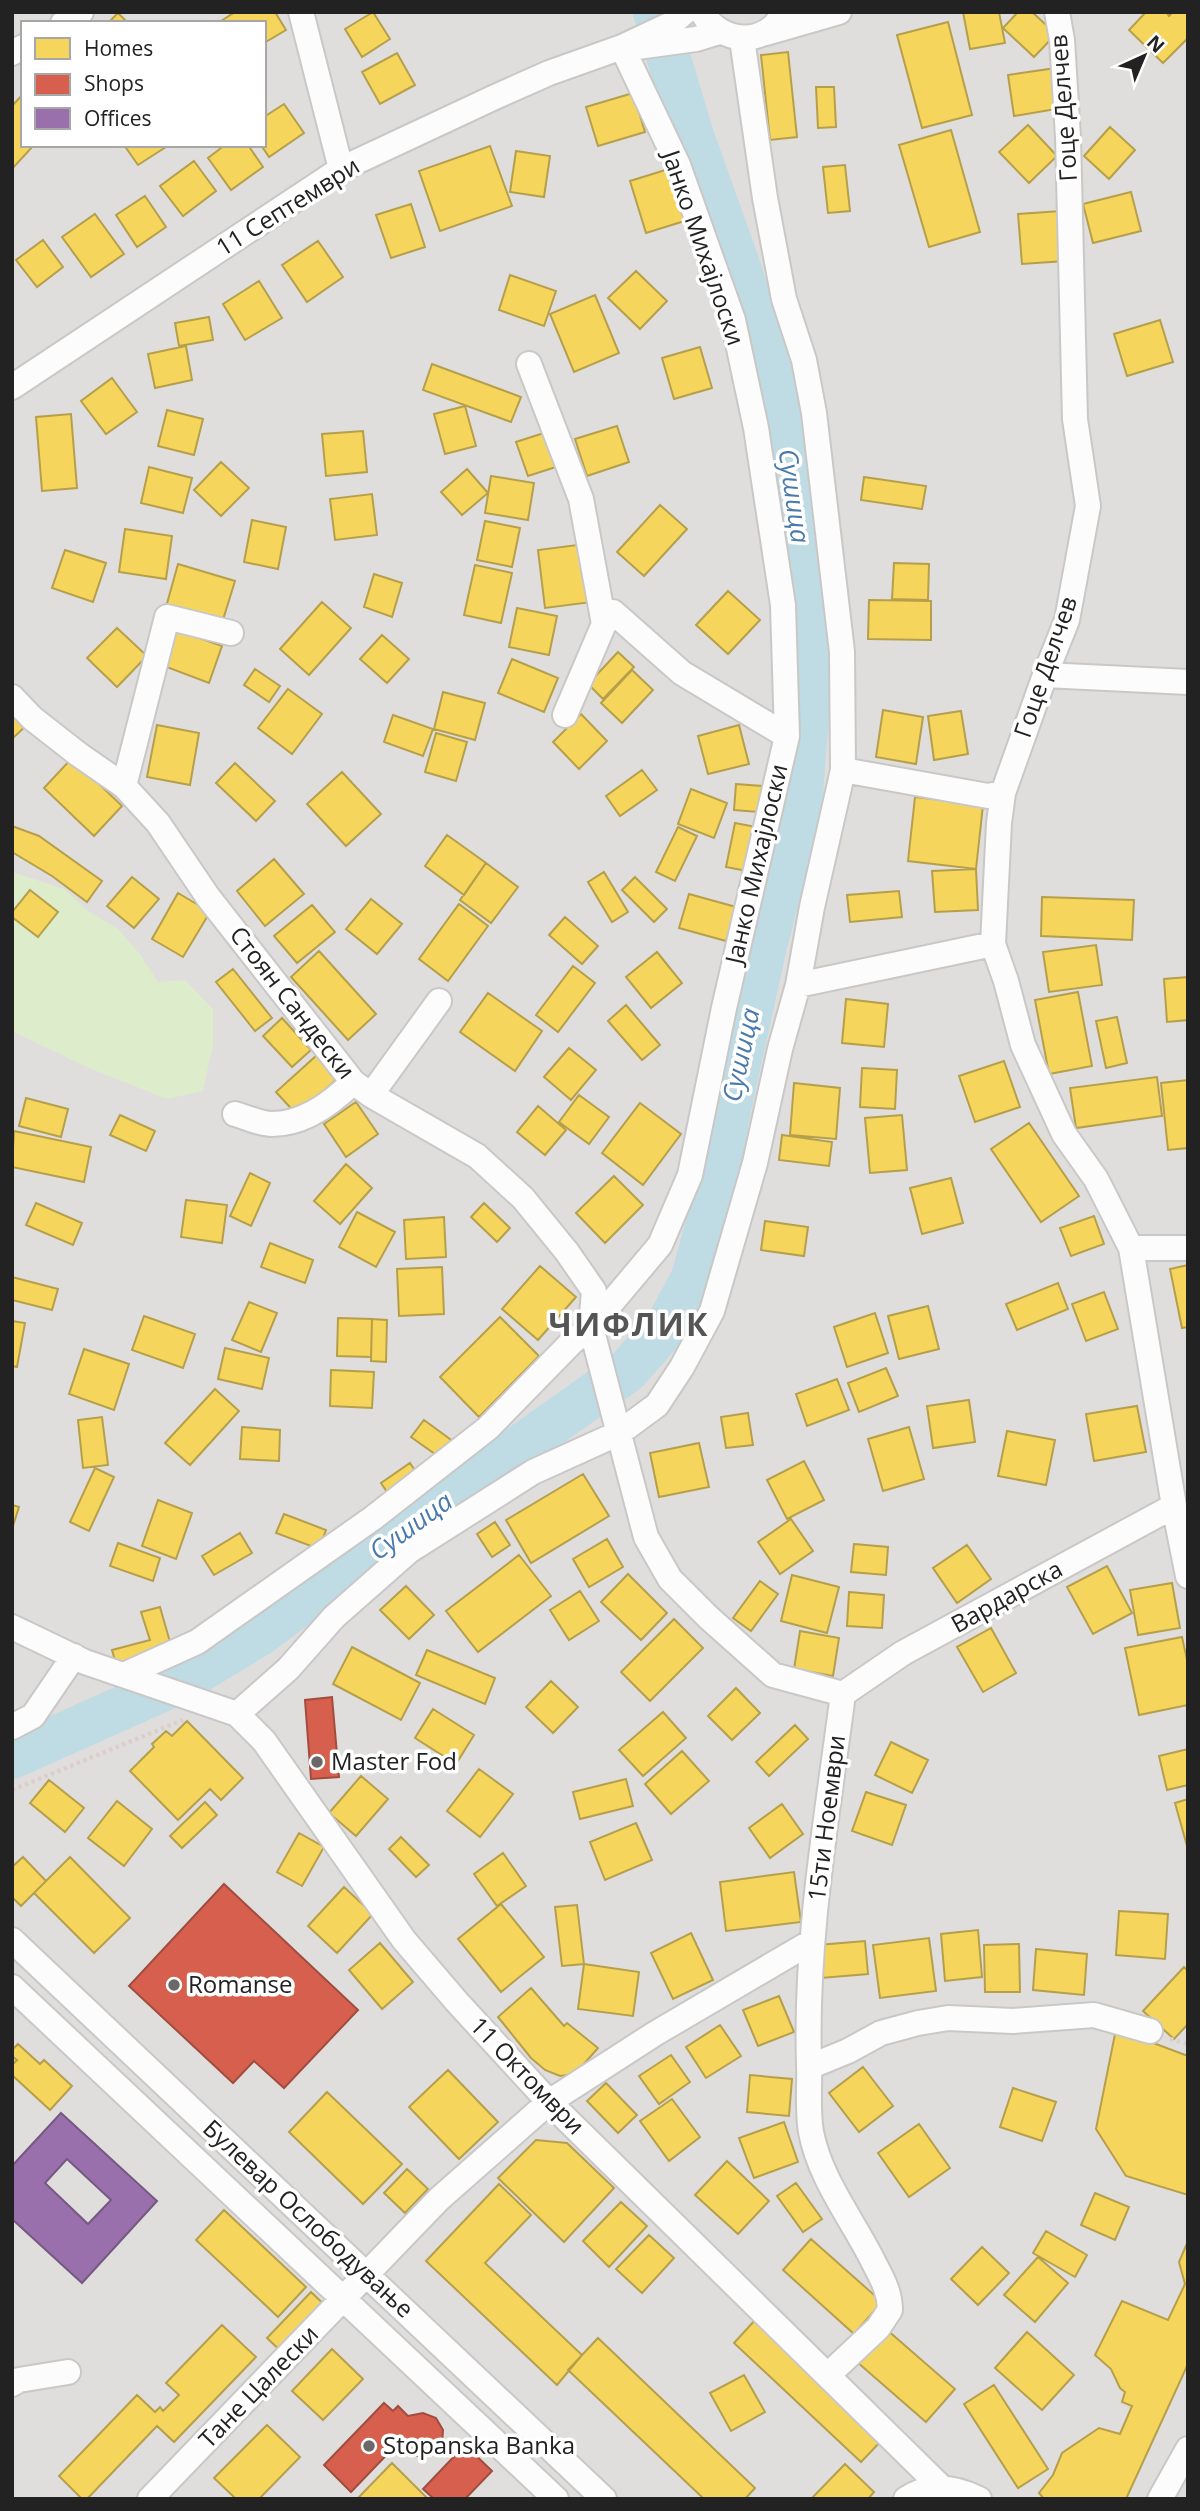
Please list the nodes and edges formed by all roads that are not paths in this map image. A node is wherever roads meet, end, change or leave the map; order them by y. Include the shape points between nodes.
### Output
1 (301, 12) edge
2 (702, 12) edge
3 (783, 12) edge
4 (839, 12) edge
5 (1057, 12) edge
6 (685, 13) edge
7 (731, 36) junction
8 (632, 44) junction
9 (341, 169) junction
10 (529, 364) dead end
11 (12, 387) edge
12 (604, 624) junction
13 (231, 633) dead end
14 (1045, 675) junction
15 (1188, 682) edge
16 (12, 697) edge
17 (565, 716) dead end
18 (787, 737) junction
19 (843, 770) junction
20 (124, 786) junction
21 (1003, 793) junction
22 (993, 944) junction
23 (798, 985) junction
24 (439, 1001) dead end
25 (362, 1089) junction
26 (234, 1114) dead end
27 (1131, 1248) junction
28 (1188, 1248) edge
29 (591, 1327) junction
30 (619, 1433) junction
31 (1174, 1506) junction
32 (1188, 1576) edge
33 (12, 1627) edge
34 (74, 1656) junction
35 (137, 1678) junction
36 (843, 1694) junction
37 (226, 1710) junction
38 (12, 1727) edge
39 (12, 1940) edge
40 (811, 1942) junction
41 (12, 1987) edge
42 (1150, 2031) dead end
43 (809, 2067) junction
44 (549, 2102) junction
45 (367, 2275) junction
46 (344, 2298) junction
47 (68, 2372) dead end
48 (828, 2375) junction
49 (12, 2384) edge
50 (1188, 2449) edge
51 (941, 2487) junction
52 (150, 2499) edge
53 (556, 2499) edge
54 (604, 2499) edge
55 (906, 2499) edge
56 (979, 2499) edge
57 (1160, 2499) edge

1 - 9 street
2 - 7 street
3 - 7 street
4 - 7 street, 11 Септември
5 - 14 street, Гоце Делчев via 1068,137 1075,419 1088,506 1067,620
6 - 8 street, 11 Септември
7 - 8 street, 11 Септември
7 - 19 street via 784,299 804,360 814,413 842,652
8 - 9 street, 11 Септември via 527,83
8 - 18 street, Јанко Михајлоски via 733,320 756,428 783,605
9 - 11 street, 11 Септември
10 - 12 street via 581,499
12 - 17 street
12 - 18 street via 614,612 682,673
13 - 20 street via 167,617
14 - 15 street
14 - 21 street, Гоце Делчев
16 - 20 street, Стоян Сандески via 32,718
18 - 29 street, Јанко Михајлоски via 690,1175 660,1245
19 - 21 street via 988,796
19 - 23 street
20 - 25 street, Стоян Сандески via 158,823 208,897
21 - 22 street, Гоце Делчев
22 - 23 street
22 - 27 street, Гоце Делчев via 1023,1045 1064,1134 1096,1179
23 - 30 street via 755,1163 712,1311 657,1405
24 - 25 street
25 - 26 street via 303,1118 271,1124
25 - 29 street, Стоян Сандески via 477,1156 523,1198 594,1291
27 - 28 street
27 - 31 street, Гоце Делчев
29 - 30 street
29 - 35 street, Јанко Михајлоски via 488,1428 373,1518 197,1642
30 - 36 street via 646,1537 670,1579 773,1675
30 - 37 street via 533,1472 409,1551 334,1617 288,1669
31 - 32 street
31 - 36 street, Вардарска via 903,1653
33 - 34 street
34 - 35 street
34 - 38 street via 33,1716
35 - 37 street, 11 Октомври
36 - 40 street, 15ти Ноември
37 - 44 street, 11 Октомври via 264,1741 404,1940
39 - 45 street, Булевар Ослободување
40 - 43 street, 15ти Ноември
40 - 44 street, Тане Цалески
41 - 46 street, Булевар Ослободување
42 - 43 street via 1094,2015 1013,2021 948,2018 881,2033
43 - 48 street, 15ти Ноември via 808,2105 819,2164 890,2299 890,2310 878,2328
44 - 45 street, Тане Цалески via 439,2199
44 - 48 street, 11 Октомври
45 - 46 street, Тане Цалески
45 - 54 street, Булевар Ослободување
46 - 52 street, Тане Цалески
46 - 53 street, Булевар Ослободување
47 - 49 street
48 - 51 street, 11 Октомври
50 - 57 street
51 - 55 street
51 - 56 street

